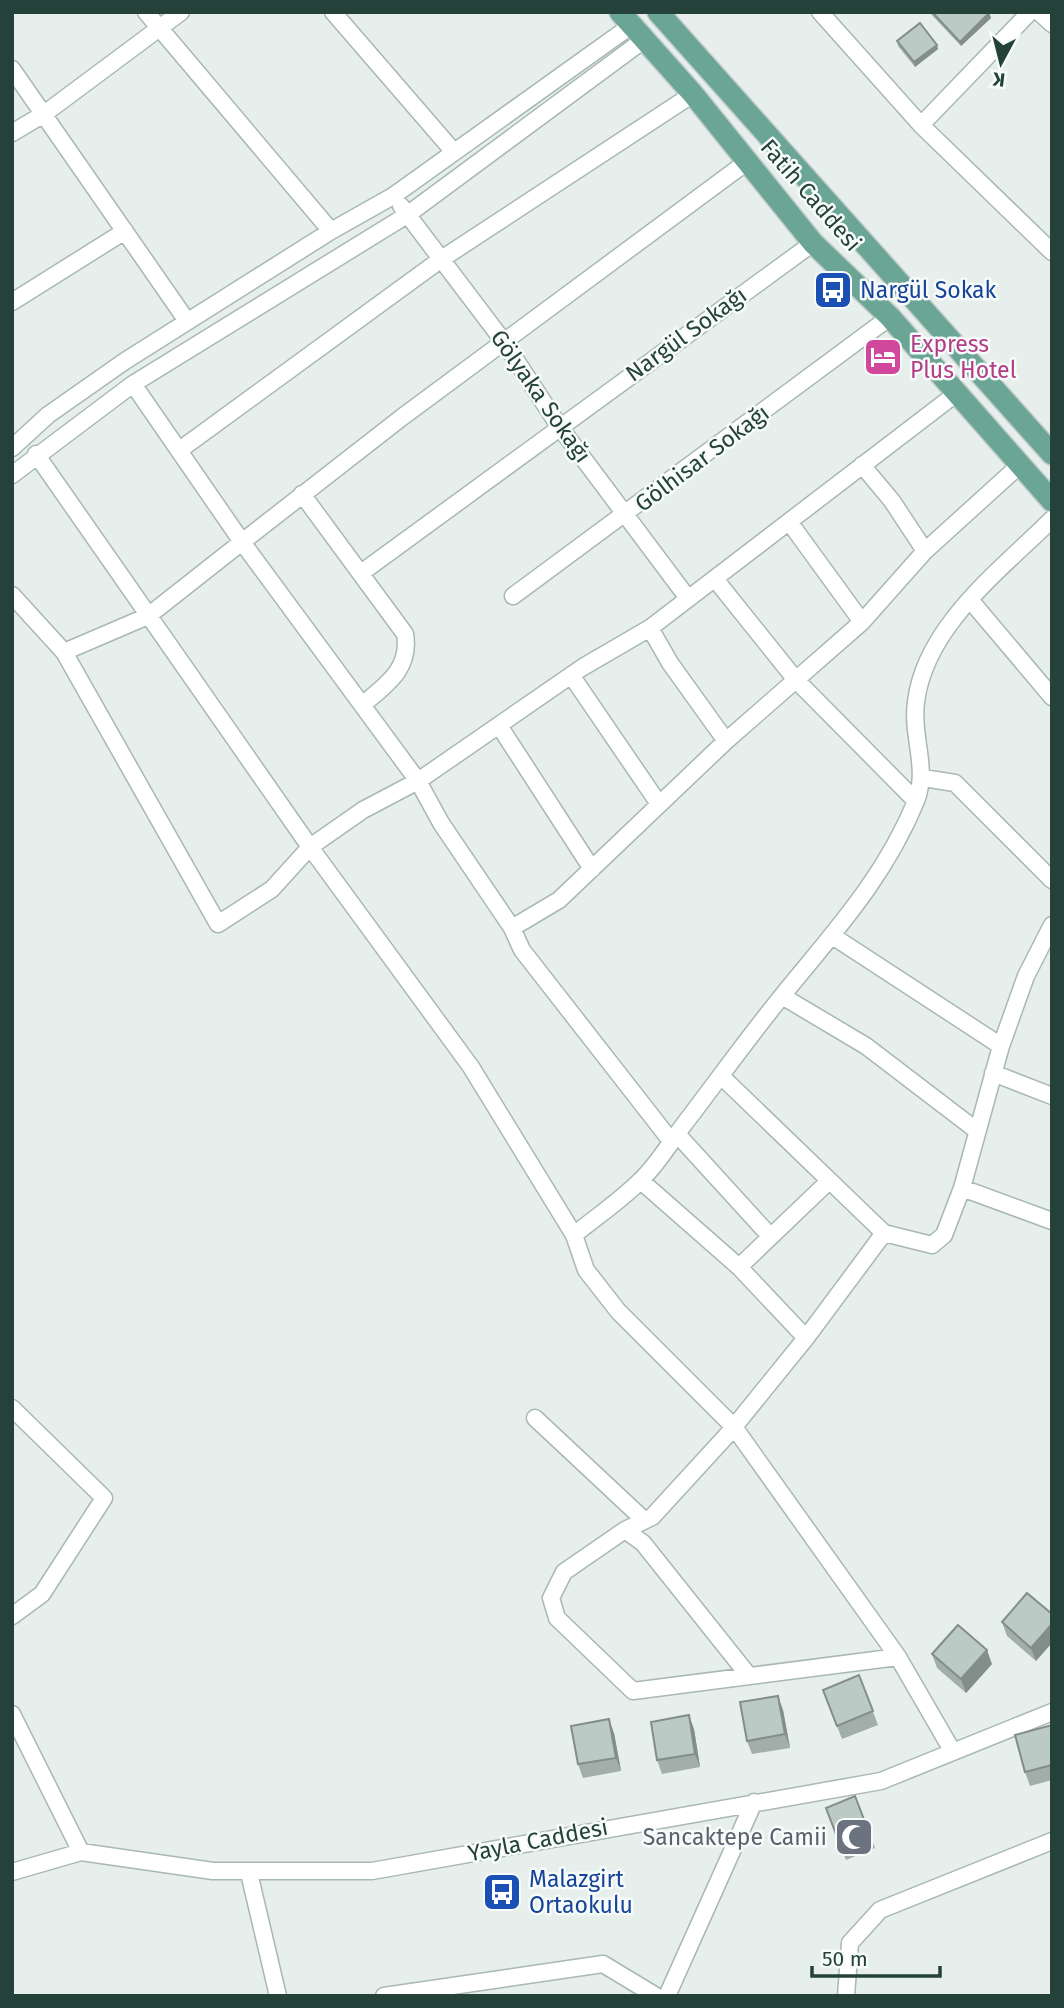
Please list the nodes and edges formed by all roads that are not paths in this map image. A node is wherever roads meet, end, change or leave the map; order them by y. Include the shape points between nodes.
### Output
1 (146, 12) edge
2 (181, 12) edge
3 (332, 12) edge
4 (658, 12) edge
5 (820, 12) edge
6 (1030, 12) edge
7 (1039, 12) edge
8 (1052, 24) edge
9 (632, 25) edge
10 (160, 28) junction
11 (12, 69) edge
12 (693, 93) junction
13 (44, 114) junction
14 (921, 125) junction
15 (12, 134) edge
16 (454, 152) junction
17 (748, 162) junction
18 (393, 196) junction
19 (407, 215) junction
20 (125, 231) junction
21 (331, 231) junction
22 (813, 243) junction
23 (1052, 252) edge
24 (440, 260) junction
25 (12, 302) edge
26 (890, 317) junction
27 (187, 321) junction
28 (503, 342) junction
29 (134, 384) junction
30 (957, 393) junction
31 (559, 426) junction
32 (12, 448) edge
33 (181, 449) junction
34 (36, 454) junction
35 (1052, 454) edge
36 (1021, 464) junction
37 (862, 465) junction
38 (12, 475) edge
39 (302, 494) junction
40 (1052, 501) edge
41 (627, 514) junction
42 (1052, 519) edge
43 (790, 523) junction
44 (242, 542) junction
45 (925, 551) junction
46 (361, 573) junction
47 (715, 579) junction
48 (12, 595) edge
49 (513, 596) dead end
50 (687, 597) junction
51 (971, 601) junction
52 (148, 616) junction
53 (862, 622) junction
54 (650, 628) junction
55 (64, 653) junction
56 (571, 675) junction
57 (796, 680) junction
58 (1052, 697) edge
59 (362, 705) junction
60 (500, 727) junction
61 (726, 741) junction
62 (923, 778) junction
63 (418, 781) junction
64 (916, 801) junction
65 (659, 804) junction
66 (310, 846) junction
67 (592, 869) junction
68 (1052, 880) edge
69 (1052, 925) edge
70 (512, 928) junction
71 (834, 937) junction
72 (782, 996) junction
73 (1001, 1046) junction
74 (993, 1073) junction
75 (721, 1076) junction
76 (1052, 1096) edge
77 (976, 1130) junction
78 (674, 1138) junction
79 (641, 1181) junction
80 (828, 1182) junction
81 (962, 1188) junction
82 (1052, 1221) edge
83 (884, 1233) junction
84 (574, 1235) junction
85 (770, 1236) junction
86 (739, 1267) junction
87 (806, 1338) junction
88 (12, 1408) edge
89 (535, 1418) dead end
90 (734, 1427) junction
91 (643, 1520) junction
92 (625, 1530) junction
93 (13, 1614) edge
94 (898, 1657) junction
95 (749, 1676) junction
96 (1052, 1712) edge
97 (12, 1714) edge
98 (953, 1752) junction
99 (754, 1802) junction
100 (1052, 1841) edge
101 (81, 1852) junction
102 (12, 1872) edge
103 (249, 1873) junction
104 (278, 1996) edge
105 (384, 1996) edge
106 (656, 1996) edge
107 (667, 1996) edge
108 (846, 1996) edge

1 - 10 street
2 - 10 street
3 - 16 street
4 - 35 main road, Fatih Caddesi
5 - 14 street
6 - 14 street
7 - 8 street
9 - 12 main road, Fatih Caddesi
9 - 16 street
9 - 19 street
10 - 13 street
10 - 21 street
11 - 13 street
12 - 17 main road, Fatih Caddesi
12 - 24 street
13 - 15 street
13 - 20 street
14 - 23 street
16 - 18 street
17 - 22 main road, Fatih Caddesi
17 - 28 street
18 - 19 street, Gölyaka Sokağı
18 - 21 street
19 - 24 street, Gölyaka Sokağı
19 - 29 street
20 - 25 street
20 - 27 street
21 - 27 street
22 - 26 main road, Fatih Caddesi
22 - 31 street, Nargül Sokağı
24 - 28 street, Gölyaka Sokağı
24 - 33 street
26 - 30 main road, Fatih Caddesi
26 - 41 street, Gölhisar Sokağı
27 - 32 street via 48,415
28 - 31 street, Gölyaka Sokağı
28 - 39 street
29 - 33 street
29 - 34 street
30 - 36 main road, Fatih Caddesi
30 - 37 street
31 - 41 street, Gölyaka Sokağı
31 - 46 street, Nargül Sokağı
33 - 44 street
34 - 38 street
34 - 52 street
36 - 40 main road, Fatih Caddesi
36 - 45 street
37 - 43 street
37 - 45 street
39 - 44 street
39 - 46 street
41 - 49 street, Gölhisar Sokağı
41 - 50 street, Gölyaka Sokağı
42 - 51 street
43 - 47 street
43 - 53 street
44 - 52 street
44 - 59 street
45 - 53 street
46 - 59 street via 402,627 406,648 396,676
47 - 50 street
47 - 57 street
48 - 55 street
50 - 54 street
51 - 58 street
51 - 62 street via 937,643 919,685 915,712
52 - 55 street
52 - 66 street
53 - 57 street
54 - 56 street
54 - 61 street
55 - 66 street via 218,924 272,889
56 - 60 street
56 - 65 street
57 - 61 street
57 - 64 street
59 - 63 street
60 - 63 street
60 - 67 street
61 - 65 street
62 - 64 street
62 - 68 street via 955,783
63 - 66 street via 363,810
63 - 70 street
64 - 71 street via 876,880
65 - 67 street
66 - 84 street via 471,1067
67 - 70 street via 559,900
69 - 73 street via 1026,976
70 - 78 street via 522,950
71 - 72 street
71 - 73 street
72 - 75 street
72 - 77 street via 866,1046
73 - 74 street
74 - 76 street
74 - 77 street
75 - 78 street
75 - 80 street
77 - 81 street
78 - 79 street
78 - 85 street
79 - 84 street
79 - 86 street
80 - 83 street
80 - 85 street
81 - 82 street
81 - 83 street via 944,1235 932,1245
83 - 87 street
84 - 90 street via 586,1270 618,1311
85 - 86 street
86 - 87 street
87 - 90 street
88 - 93 street via 104,1498 42,1594
89 - 91 street
90 - 91 street via 652,1517
90 - 94 street
91 - 92 street
92 - 95 street via 643,1542
92 - 95 street via 564,1572 551,1598 556,1618 633,1691
94 - 95 street
94 - 98 street
96 - 98 street, Yayla Caddesi
97 - 101 street
98 - 99 street, Yayla Caddesi via 881,1781
99 - 103 street, Yayla Caddesi via 372,1871
99 - 107 street
100 - 108 street via 880,1910 850,1942
101 - 102 street, Yayla Caddesi
101 - 103 street, Yayla Caddesi
103 - 104 street
105 - 106 street via 603,1965

